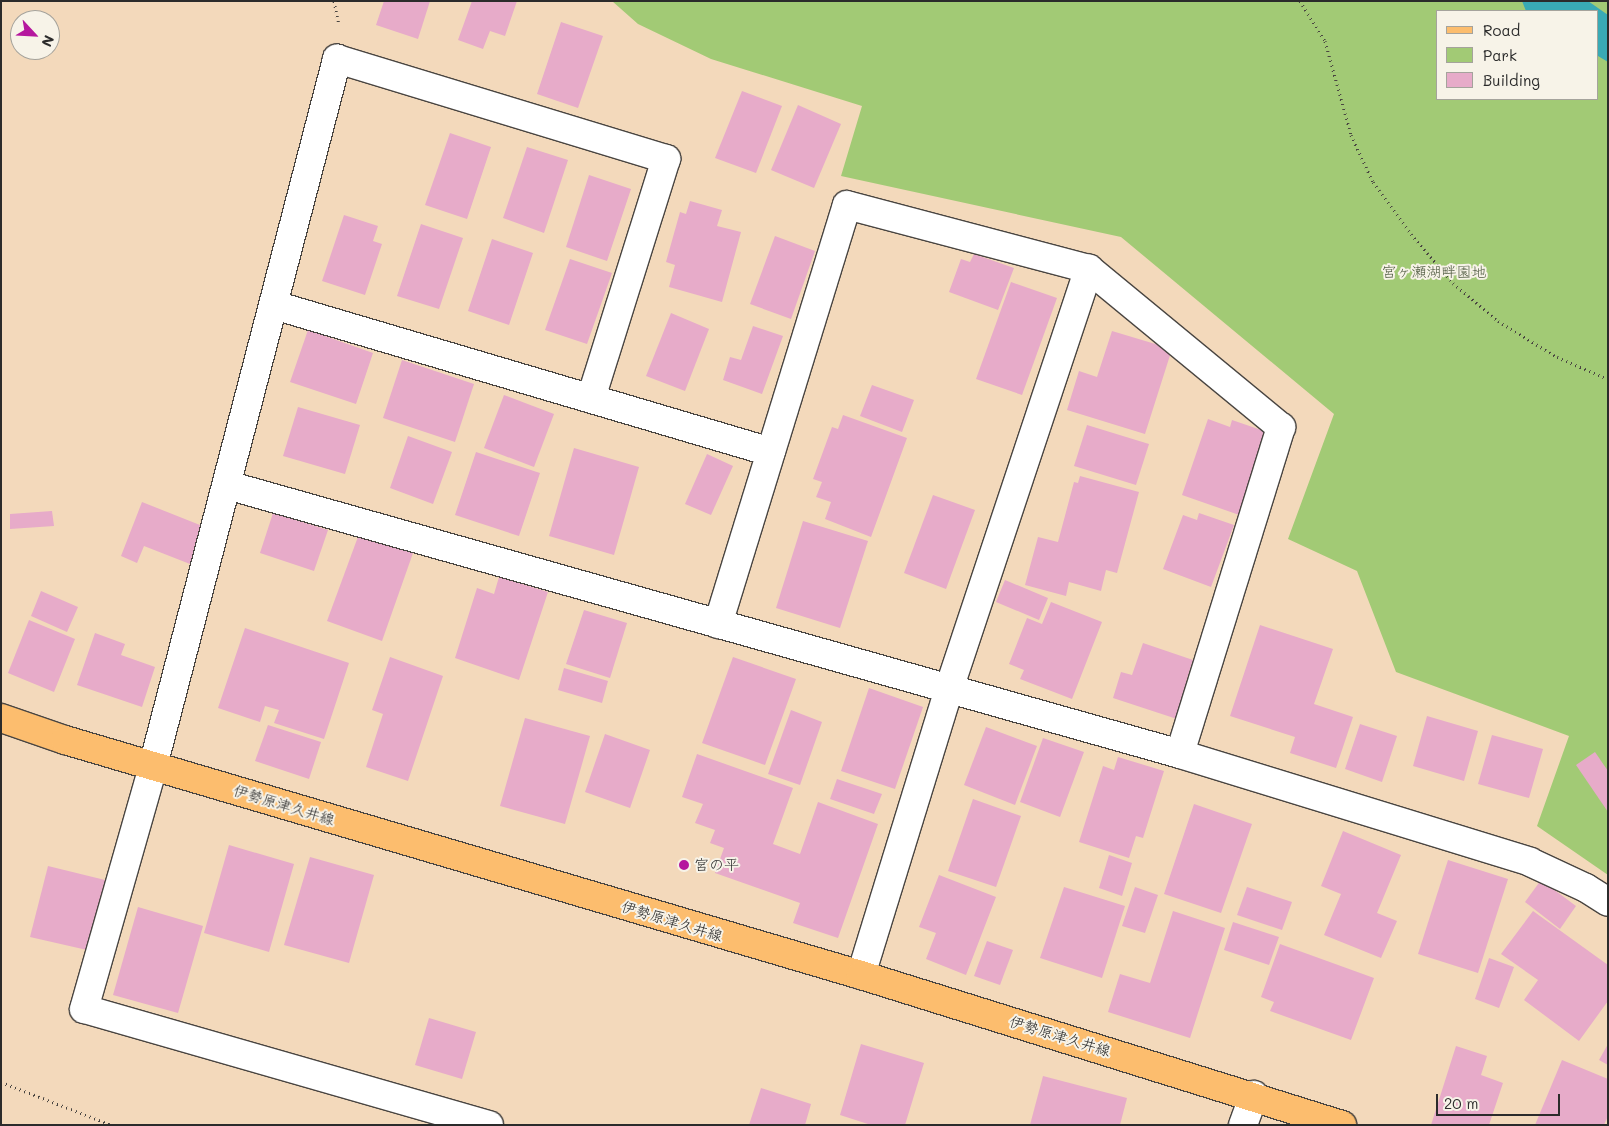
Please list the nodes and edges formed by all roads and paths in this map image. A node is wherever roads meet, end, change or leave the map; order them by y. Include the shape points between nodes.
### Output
1 (1300, 1) edge
2 (1089, 269) junction
3 (274, 305) junction
4 (1608, 379) edge
5 (591, 399) junction
6 (771, 452) junction
7 (227, 485) junction
8 (718, 624) junction
9 (950, 688) junction
10 (1, 718) edge
11 (1180, 754) junction
12 (153, 766) junction
13 (1608, 902) edge
14 (861, 975) junction
15 (1, 1082) edge
16 (1254, 1095) junction
17 (112, 1125) edge
18 (488, 1125) edge
19 (1243, 1125) edge
20 (1342, 1125) edge

1 - 4 path via 1325,41 1351,135 1373,182 1412,234 1453,283 1498,321 1557,357
2 - 6 street via 847,205
2 - 9 street
2 - 11 street via 1281,426
3 - 5 street
3 - 5 street via 338,59 666,159
3 - 7 street
5 - 6 street
6 - 8 street
7 - 8 street
7 - 12 street
8 - 9 street
9 - 11 street
9 - 14 street
10 - 12 main road, 伊勢原津久井線
11 - 13 street via 1530,862
12 - 14 main road, 伊勢原津久井線
12 - 18 street via 84,1009
14 - 16 main road, 伊勢原津久井線
15 - 17 path
16 - 19 street
16 - 20 main road, 伊勢原津久井線

